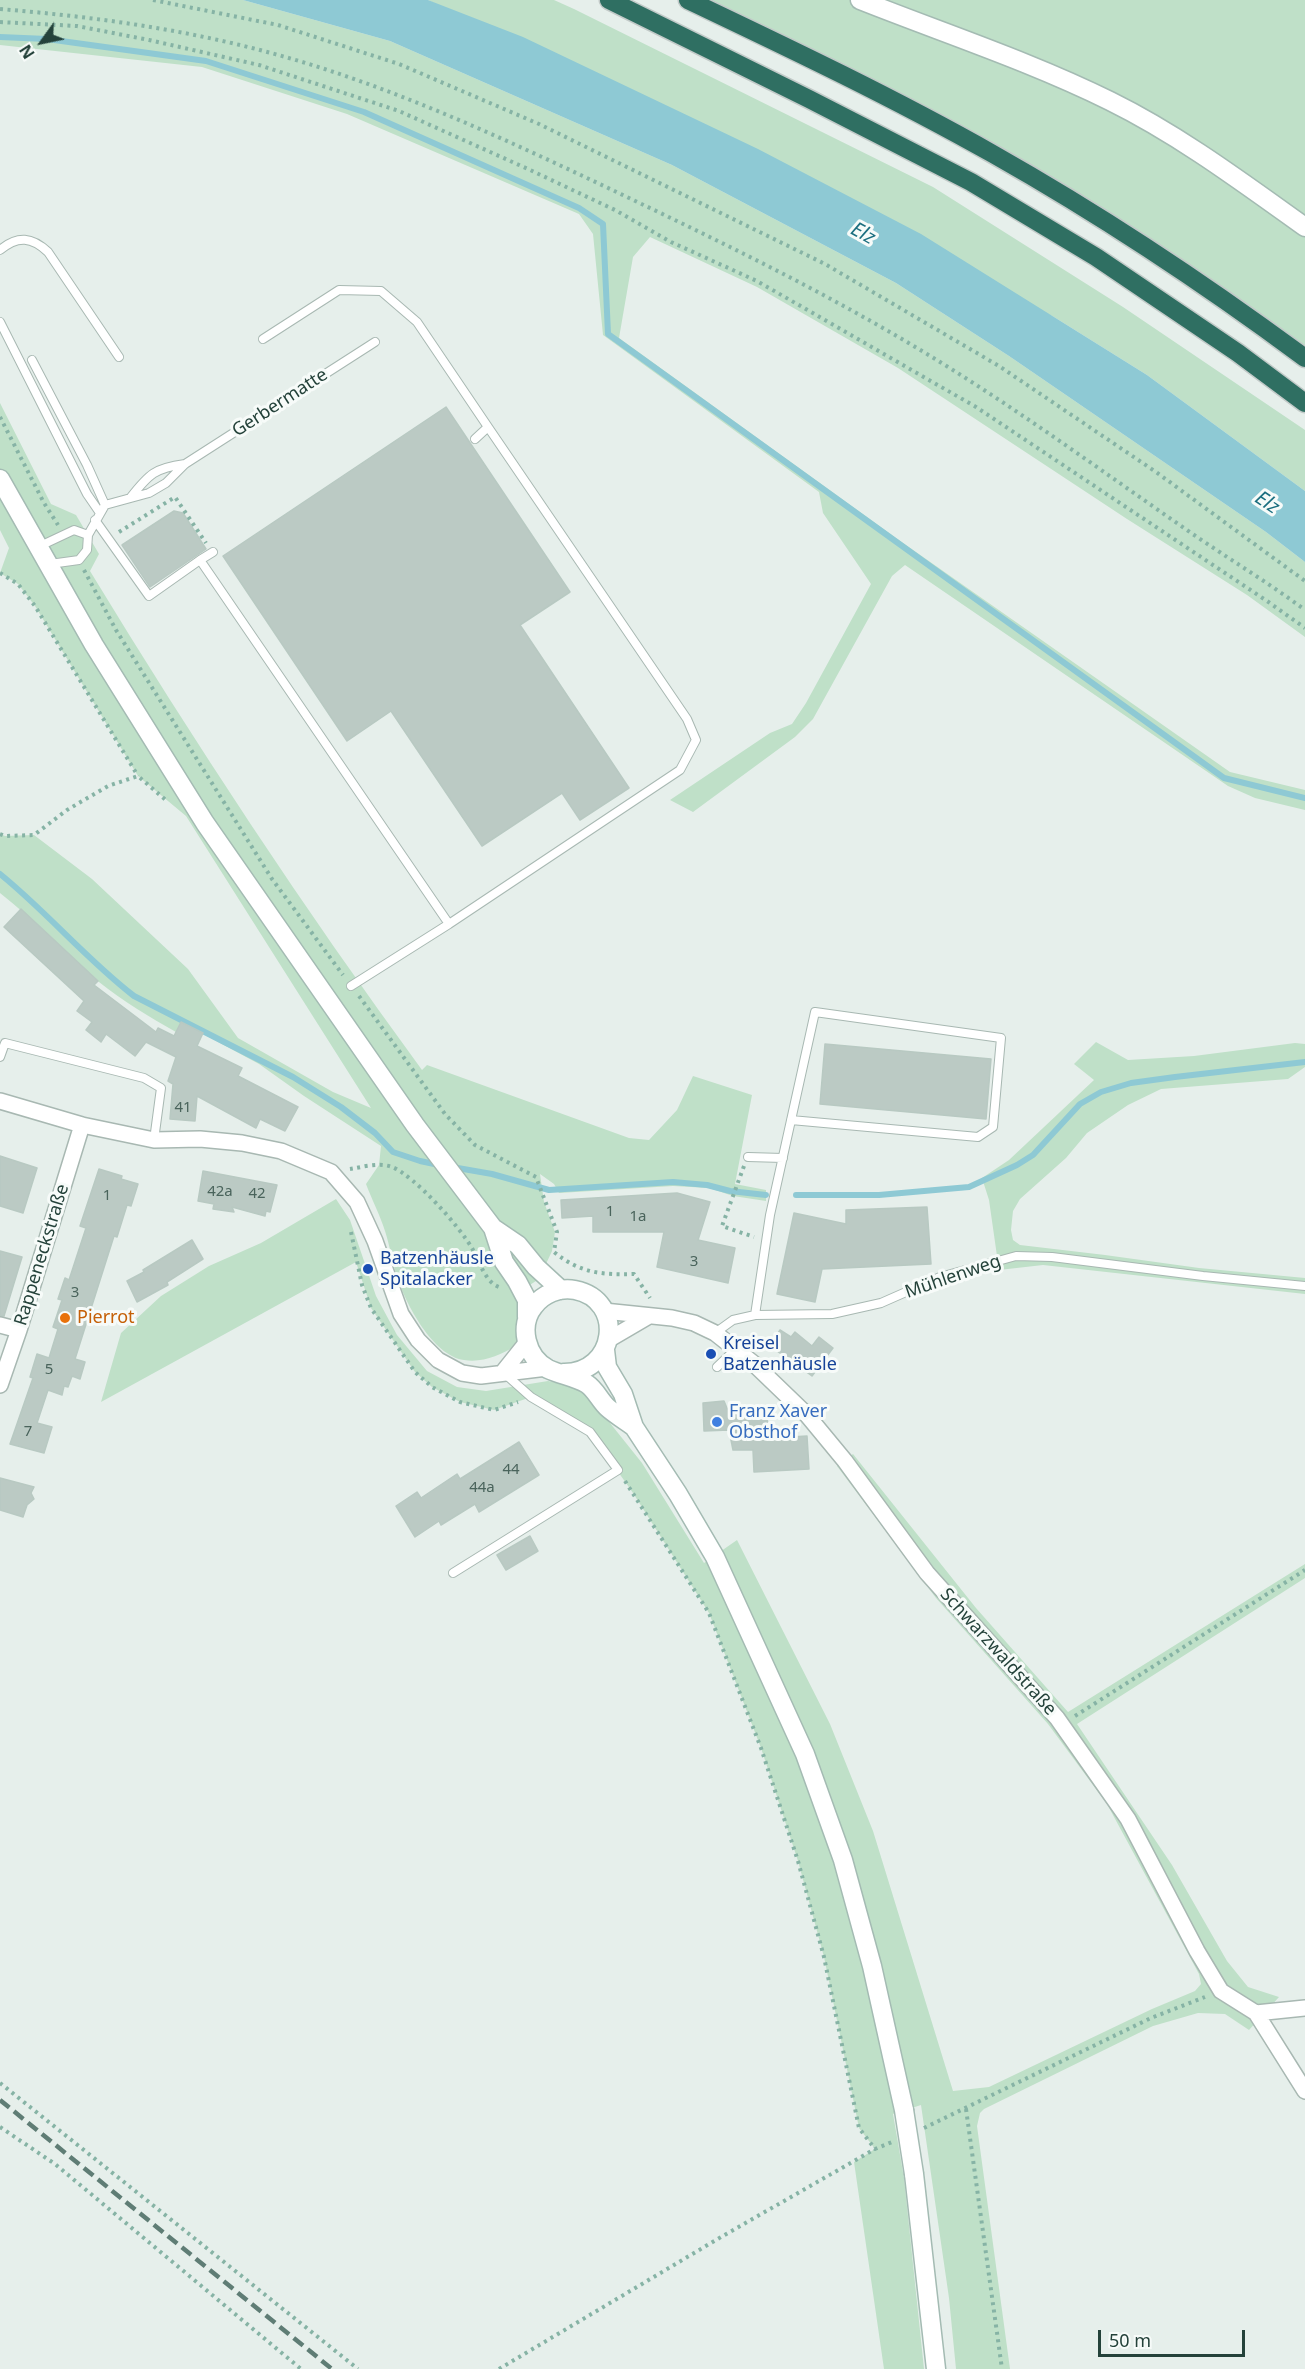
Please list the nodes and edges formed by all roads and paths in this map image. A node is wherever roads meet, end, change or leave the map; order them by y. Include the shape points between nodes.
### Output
1 (153, 0) edge
2 (609, 0) edge
3 (688, 0) edge
4 (860, 0) edge
5 (0, 9) edge
6 (0, 22) edge
7 (1305, 227) edge
8 (0, 250) edge
9 (0, 322) edge
10 (263, 339) dead end
11 (375, 342) dead end
12 (119, 357) dead end
13 (1305, 358) edge
14 (32, 360) dead end
15 (1305, 403) edge
16 (0, 417) edge
17 (488, 427) junction
18 (475, 439) dead end
19 (185, 464) junction
20 (0, 479) edge
21 (131, 497) junction
22 (100, 512) junction
23 (63, 533) junction
24 (88, 535) junction
25 (108, 539) junction
26 (40, 546) junction
27 (213, 552) joint
28 (79, 560) junction
29 (200, 560) junction
30 (50, 564) junction
31 (0, 573) edge
32 (1305, 581) edge
33 (1305, 609) edge
34 (1305, 628) edge
35 (138, 776) junction
36 (170, 803) dead end
37 (0, 834) edge
38 (449, 924) junction
39 (351, 986) junction
40 (0, 1057) edge
41 (0, 1101) edge
42 (791, 1120) junction
43 (82, 1125) junction
44 (154, 1140) junction
45 (748, 1157) joint
46 (783, 1158) junction
47 (331, 1172) junction
48 (493, 1228) junction
49 (766, 1241) junction
50 (554, 1252) junction
51 (536, 1267) junction
52 (517, 1281) junction
53 (1305, 1286) edge
54 (561, 1290) junction
55 (604, 1311) junction
56 (756, 1315) junction
57 (652, 1316) junction
58 (528, 1317) junction
59 (0, 1325) edge
60 (20, 1330) junction
61 (715, 1333) junction
62 (527, 1342) junction
63 (606, 1345) junction
64 (736, 1349) junction
65 (717, 1367) dead end
66 (555, 1371) junction
67 (503, 1372) junction
68 (0, 1385) edge
69 (634, 1427) junction
70 (1305, 1570) edge
71 (453, 1574) dead end
72 (1062, 1724) junction
73 (1305, 2008) edge
74 (1257, 2013) junction
75 (0, 2083) edge
76 (1305, 2091) edge
77 (966, 2109) dead end
78 (0, 2127) edge
79 (875, 2149) dead end
80 (301, 2369) edge
81 (358, 2369) edge
82 (499, 2369) edge
83 (936, 2369) edge
84 (1002, 2369) edge

1 - 32 path via 278,25 399,63 539,124 825,264 999,366 1156,472
2 - 15 highway via 971,182 1096,257
3 - 13 highway via 844,75 993,154 1106,222
4 - 7 main road via 1111,101 1212,160
5 - 33 path via 90,17 255,49 353,79 502,138 729,245 916,348 1063,442
6 - 34 path via 77,27 259,65 399,111 528,169 757,281 976,407
8 - 12 lane via 25,239 35,241 48,252
9 - 22 lane via 87,494
10 - 17 lane via 339,290 381,291 417,322
11 - 19 lane, Gerbermatte
14 - 22 lane via 87,465
16 - 23 path
17 - 18 lane
17 - 38 lane via 687,719 696,740 680,770
19 - 21 lane, Gerbermatte via 166,483
19 - 21 lane, Gerbermatte via 148,475
20 - 26 main road
21 - 22 lane, Gerbermatte
22 - 24 lane
22 - 25 lane
23 - 24 lane via 74,530
23 - 26 lane
24 - 28 lane via 87,550
25 - 27 path via 175,497
25 - 29 lane via 149,596
26 - 30 main road
27 - 29 lane
28 - 30 lane
28 - 39 path via 116,630 266,869
29 - 38 lane
30 - 48 main road via 94,645 205,823 415,1125
31 - 35 path via 18,584 35,606
35 - 36 path
35 - 37 path via 108,786 34,835
38 - 39 lane
39 - 50 path via 453,1122 475,1145 536,1177 557,1232
40 - 44 lane via 5,1042 144,1078 161,1088
41 - 43 street
42 - 42 lane via 978,1137 993,1127 1001,1038 815,1012
42 - 46 lane
43 - 44 street
43 - 60 street, Rappeneckstraße
44 - 47 street via 242,1143 280,1151
45 - 46 lane
45 - 49 path via 722,1226
46 - 49 lane
47 - 52 path via 379,1165 392,1167 444,1212 472,1247 489,1280 497,1287
47 - 67 street via 357,1203 401,1314 418,1340 438,1360 462,1373 481,1376
48 - 51 main road via 518,1245
48 - 52 main road via 504,1262
49 - 56 lane
50 - 51 path
50 - 57 path via 571,1265 609,1275 634,1274 650,1299
51 - 54 main road
52 - 58 main road via 527,1300
53 - 56 lane, Mühlenweg via 1016,1256 940,1278 881,1303 832,1314
54 - 55 main road via 586,1294
54 - 58 main road via 544,1296
55 - 57 street, Schwarzwaldstraße
55 - 63 main road via 609,1330
56 - 61 lane, Mühlenweg via 733,1320
57 - 61 street, Schwarzwaldstraße via 694,1323
57 - 63 street
58 - 62 main road
59 - 60 street
60 - 68 street, Rappeneckstraße
61 - 64 street, Schwarzwaldstraße
62 - 66 main road via 534,1357
62 - 67 street
63 - 66 main road via 587,1368 571,1373
63 - 69 main road via 607,1367 623,1395
64 - 65 lane
64 - 72 street, Schwarzwaldstraße via 807,1415 927,1573
66 - 67 street
66 - 69 main road via 589,1385 607,1408
67 - 71 lane via 531,1397 590,1432 618,1470
69 - 83 main road, bridge via 715,1557 805,1754 843,1860 872,1965 904,2110
70 - 72 path
72 - 74 street, Schwarzwaldstraße via 1128,1819 1221,1991
73 - 74 street
74 - 76 street
75 - 81 path
77 - 84 path
78 - 80 path via 55,2164
79 - 82 path

